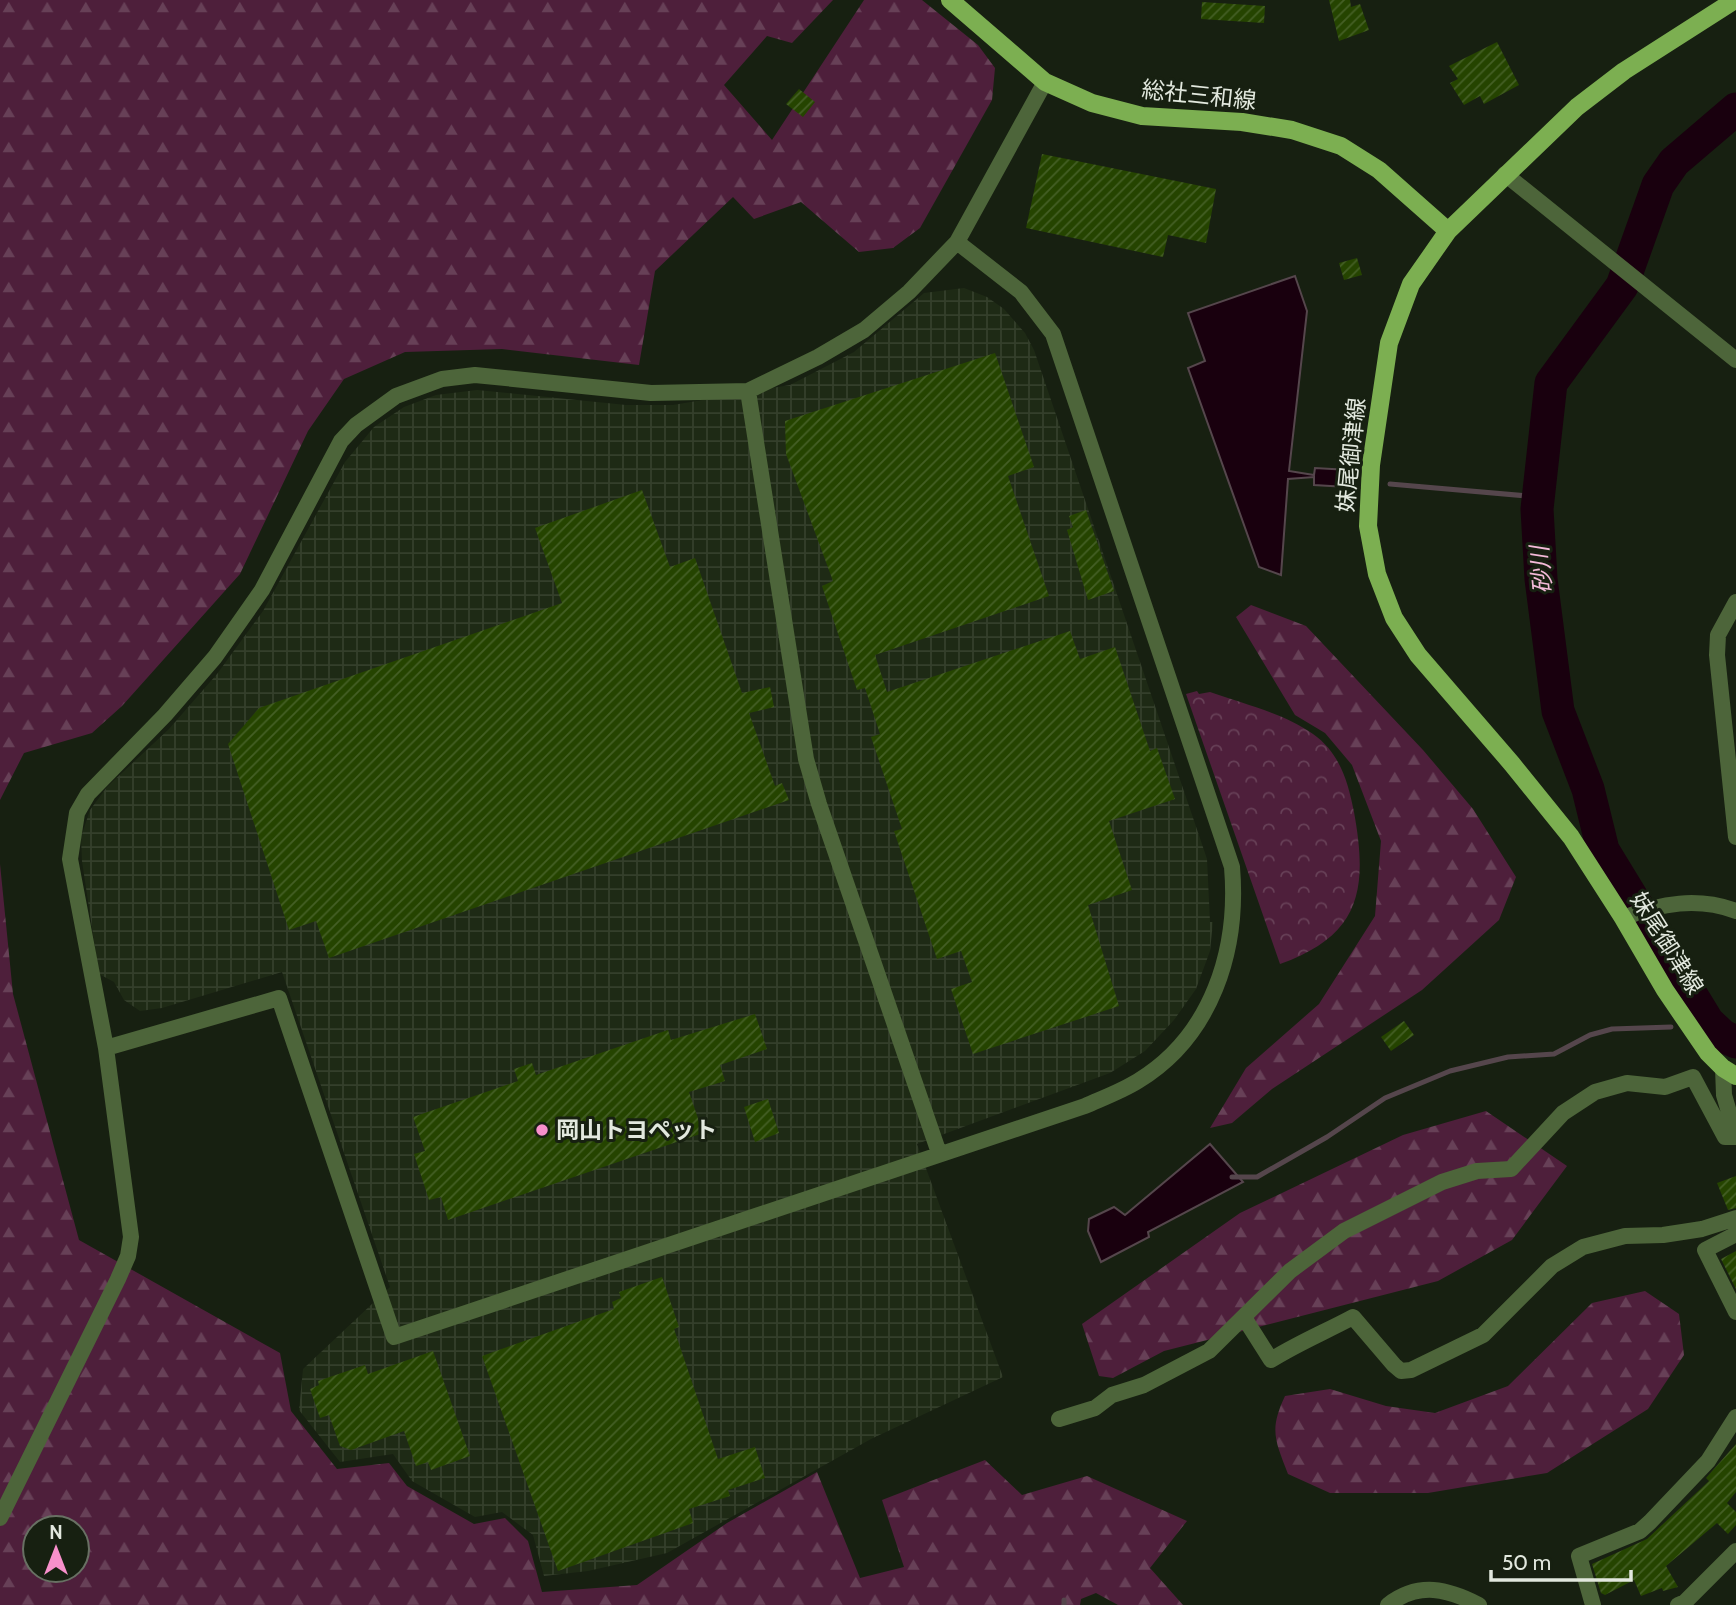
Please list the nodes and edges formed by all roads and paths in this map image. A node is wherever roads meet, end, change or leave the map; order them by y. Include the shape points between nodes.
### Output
1 (950, 0) edge
2 (1735, 0) edge
3 (1045, 82) junction
4 (1505, 174) junction
5 (1448, 231) junction
6 (957, 242) junction
7 (1736, 360) edge
8 (748, 391) junction
9 (1736, 602) edge
10 (1736, 837) edge
11 (1736, 911) edge
12 (1635, 913) junction
13 (106, 1048) junction
14 (1730, 1072) edge
15 (1736, 1136) edge
16 (939, 1153) junction
17 (1736, 1218) edge
18 (1736, 1234) edge
19 (1736, 1312) edge
20 (1245, 1319) junction
21 (1736, 1418) edge
22 (1059, 1419) dead end
23 (0, 1518) edge
24 (1736, 1550) edge
25 (1388, 1605) edge
26 (1479, 1605) edge
27 (1594, 1605) edge
28 (1678, 1605) edge

1 - 3 main road, 総社三和線
2 - 4 main road, 妹尾御津線 via 1624,71 1577,107
3 - 5 main road, 総社三和線 via 1093,103 1142,116 1242,122 1292,130 1340,146 1379,170
3 - 6 street
4 - 5 main road, 妹尾御津線
4 - 7 street
5 - 12 main road, 妹尾御津線 via 1411,284 1389,343 1370,477 1368,526 1377,574 1394,618 1418,655
6 - 8 street via 864,330
6 - 16 street via 1021,292 1053,334 1226,841 1234,915 1226,963 1210,1002 1186,1038 1158,1067 1138,1082 1085,1106
8 - 13 street via 651,393 475,375 421,385 356,425 336,450 262,590 215,657 88,793 77,813 70,859
8 - 16 street via 806,759
9 - 10 street via 1718,635 1717,654
11 - 12 street via 1700,901
12 - 14 main road, 妹尾御津線 via 1665,990 1708,1052
13 - 16 street via 279,998 394,1337
13 - 23 street via 131,1237 128,1256
14 - 15 street via 1724,1095
15 - 20 street via 1725,1137 1693,1077 1665,1087 1627,1083 1595,1092 1563,1113 1511,1169 1477,1171 1442,1182 1344,1231 1290,1271
17 - 20 street via 1702,1229 1625,1236 1583,1247 1552,1266 1483,1335 1411,1370 1401,1371 1394,1365 1353,1317 1307,1337 1271,1360
18 - 19 street via 1705,1250
20 - 22 street via 1209,1351 1174,1371
21 - 27 street via 1708,1461 1640,1531 1579,1556
24 - 28 street
25 - 26 street via 1413,1591 1438,1588

